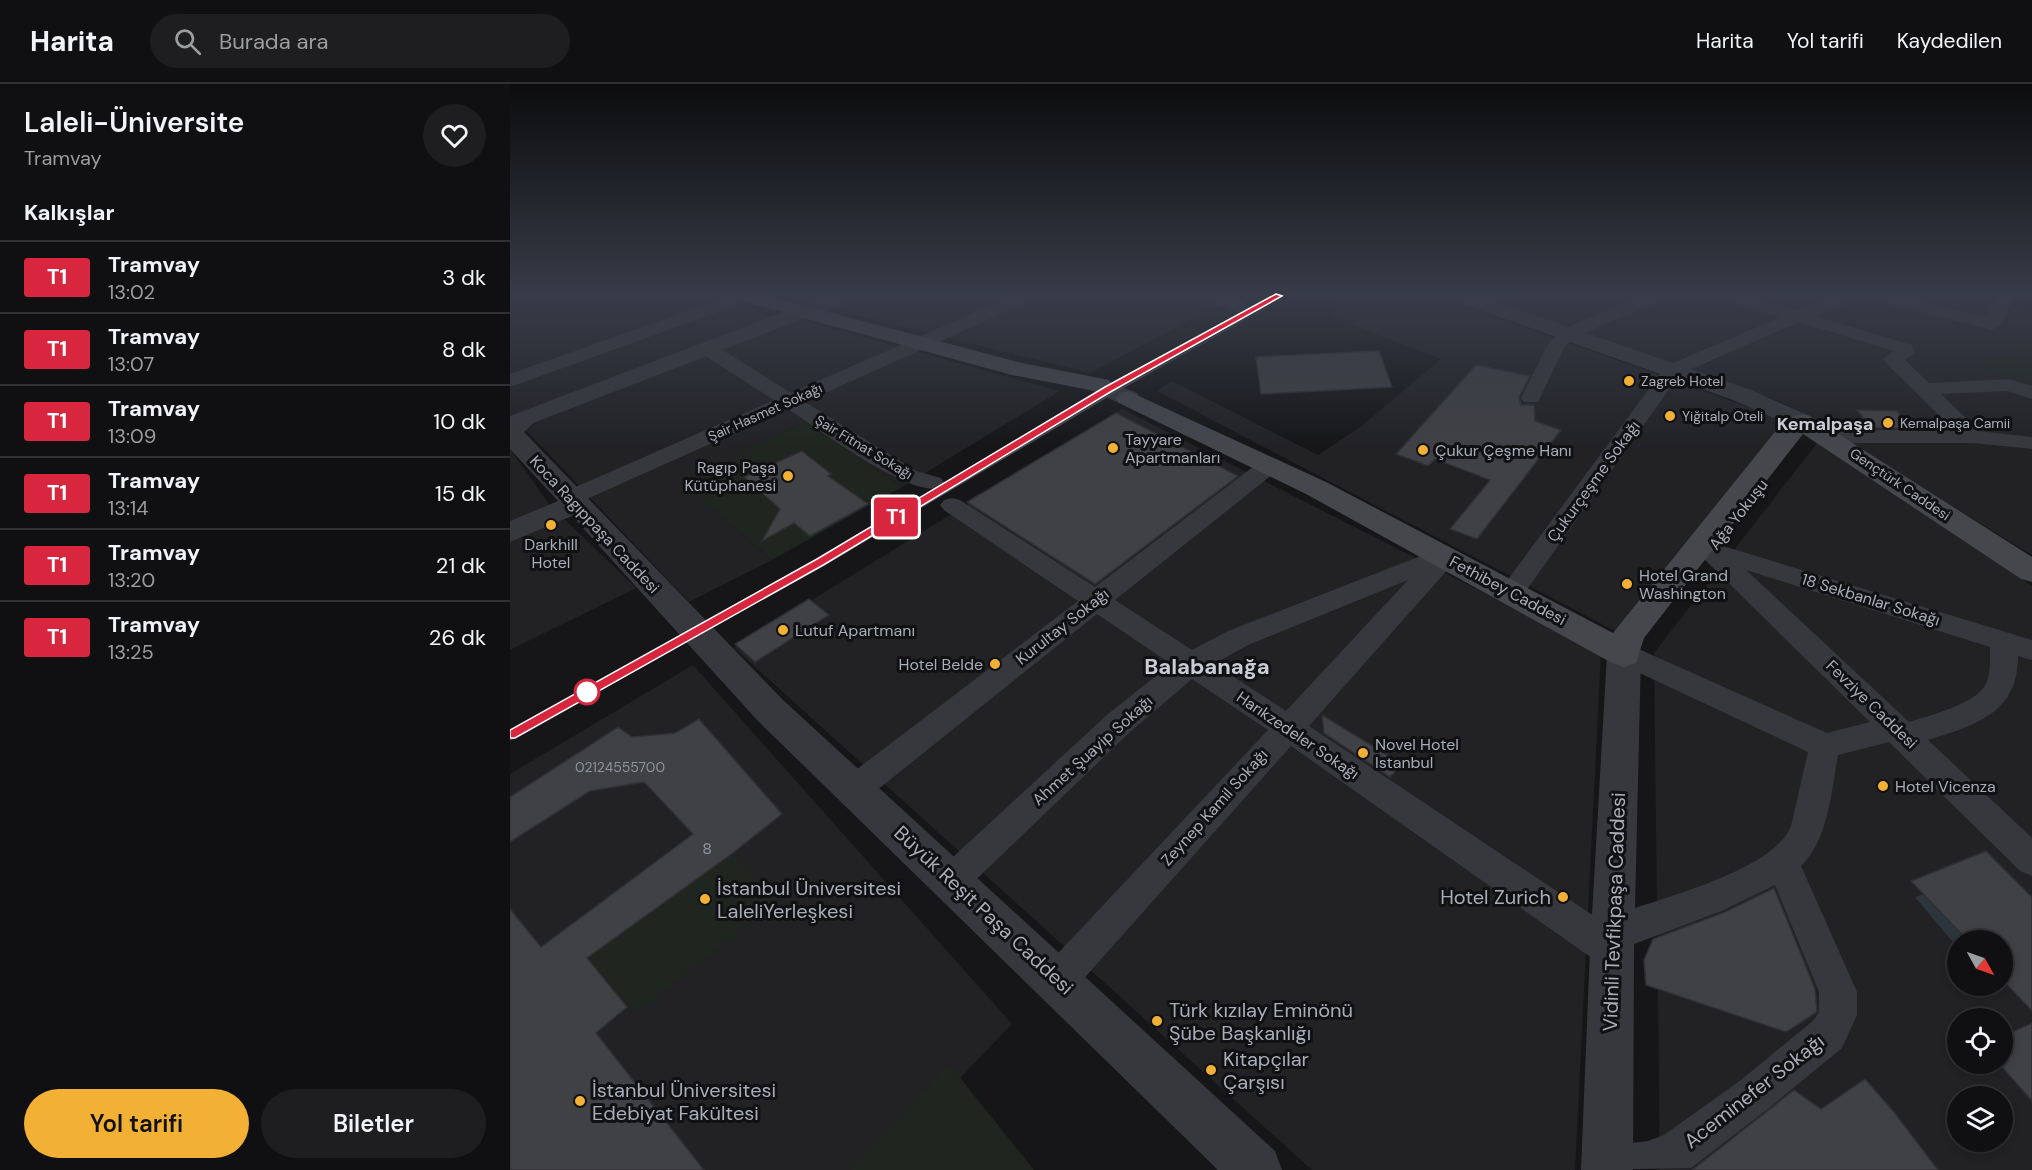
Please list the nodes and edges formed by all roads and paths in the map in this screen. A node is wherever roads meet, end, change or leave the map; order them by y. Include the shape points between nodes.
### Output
1 (605, 347) edge
2 (710, 347) edge
3 (912, 347) edge
4 (934, 347) edge
5 (1556, 347) edge
6 (1607, 347) edge
7 (1727, 347) edge
8 (1900, 347) edge
9 (706, 348) junction
10 (1673, 370) junction
11 (510, 381) edge
12 (1100, 385) joint
13 (1924, 389) junction
14 (2032, 393) edge
15 (1128, 398) joint
16 (1532, 398) dead end
17 (789, 401) junction
18 (1815, 429) junction
19 (510, 432) edge
20 (1973, 437) junction
21 (2032, 442) edge
22 (1270, 465) junction
23 (943, 494) joint
24 (572, 501) junction
25 (510, 532) edge
26 (1705, 547) junction
27 (1445, 556) junction
28 (2029, 566) edge
29 (1512, 592) junction
30 (1096, 600) junction
31 (698, 634) joint
32 (2004, 641) junction
33 (2032, 650) edge
34 (1624, 654) junction
35 (1192, 663) junction
36 (1287, 727) junction
37 (1900, 732) junction
38 (1825, 746) junction
39 (855, 789) junction
40 (2032, 860) edge
41 (1781, 864) junction
42 (952, 880) junction
43 (1612, 942) junction
44 (1058, 980) junction
45 (1607, 1169) edge
46 (1256, 1170) edge

1 - 11 street
2 - 9 street
3 - 17 street, Şair Hasmet Sokağı
4 - 12 main road via 1020,370
5 - 16 street
6 - 10 street, Gençtürk Caddesi
7 - 10 street
8 - 13 street via 1905,353 1893,359
9 - 17 street, Şair Fitnat Sokağı
9 - 19 street via 524,418
10 - 18 street, Gençtürk Caddesi
10 - 29 street, Çukurçeşme Sokağı
12 - 15 street
13 - 14 street via 2009,385
13 - 20 street
15 - 22 main road, Fethibey Caddesi
17 - 23 street, Şair Fitnat Sokağı
17 - 24 street, Şair Hasmet Sokağı
18 - 20 street via 1860,436
18 - 26 main road, Ağa Yokuşu via 1784,455
18 - 28 main road, Gençtürk Caddesi
19 - 24 street, Koca Ragıppaşa Caddesi
20 - 21 street
22 - 27 main road, Fethibey Caddesi
22 - 30 street, Kurultay Sokağı
23 - 30 street, Harıkzedeler Sokağı
24 - 25 street
24 - 31 street, Koca Ragıppaşa Caddesi
26 - 32 street, 18 Sekbanlar Sokağı
26 - 34 main road, Ağa Yokuşu via 1635,647
26 - 37 street, Fevziye Caddesi
27 - 29 main road, Fethibey Caddesi
27 - 35 street, Ahmet Şuayip Sokağı via 1238,638
27 - 36 street, Zeynep Kamil Sokağı
29 - 34 main road, Fethibey Caddesi
30 - 35 street, Harıkzedeler Sokağı
30 - 39 street, Kurultay Sokağı
31 - 39 street, Büyük Reşit Paşa Caddesi via 770,710
32 - 33 street, 18 Sekbanlar Sokağı
32 - 37 street via 2001,684 1989,700 1972,712
34 - 38 street, Fethibey Caddesi
34 - 43 street, Vidinli Tevfikpaşa Caddesi
35 - 36 street, Harıkzedeler Sokağı
35 - 42 street, Ahmet Şuayip Sokağı via 1119,723
36 - 43 street, Harıkzedeler Sokağı
36 - 44 street, Zeynep Kamil Sokağı
37 - 38 street
37 - 40 street, Fevziye Caddesi
38 - 41 street via 1803,836 1790,858
39 - 42 street, Büyük Reşit Paşa Caddesi
41 - 43 street
41 - 45 street, Aceminefer Sokağı via 1796,890 1838,992 1838,1015 1828,1034 1676,1153
42 - 44 street, Büyük Reşit Paşa Caddesi
43 - 45 street, Vidinli Tevfikpaşa Caddesi
44 - 46 street, Büyük Reşit Paşa Caddesi

